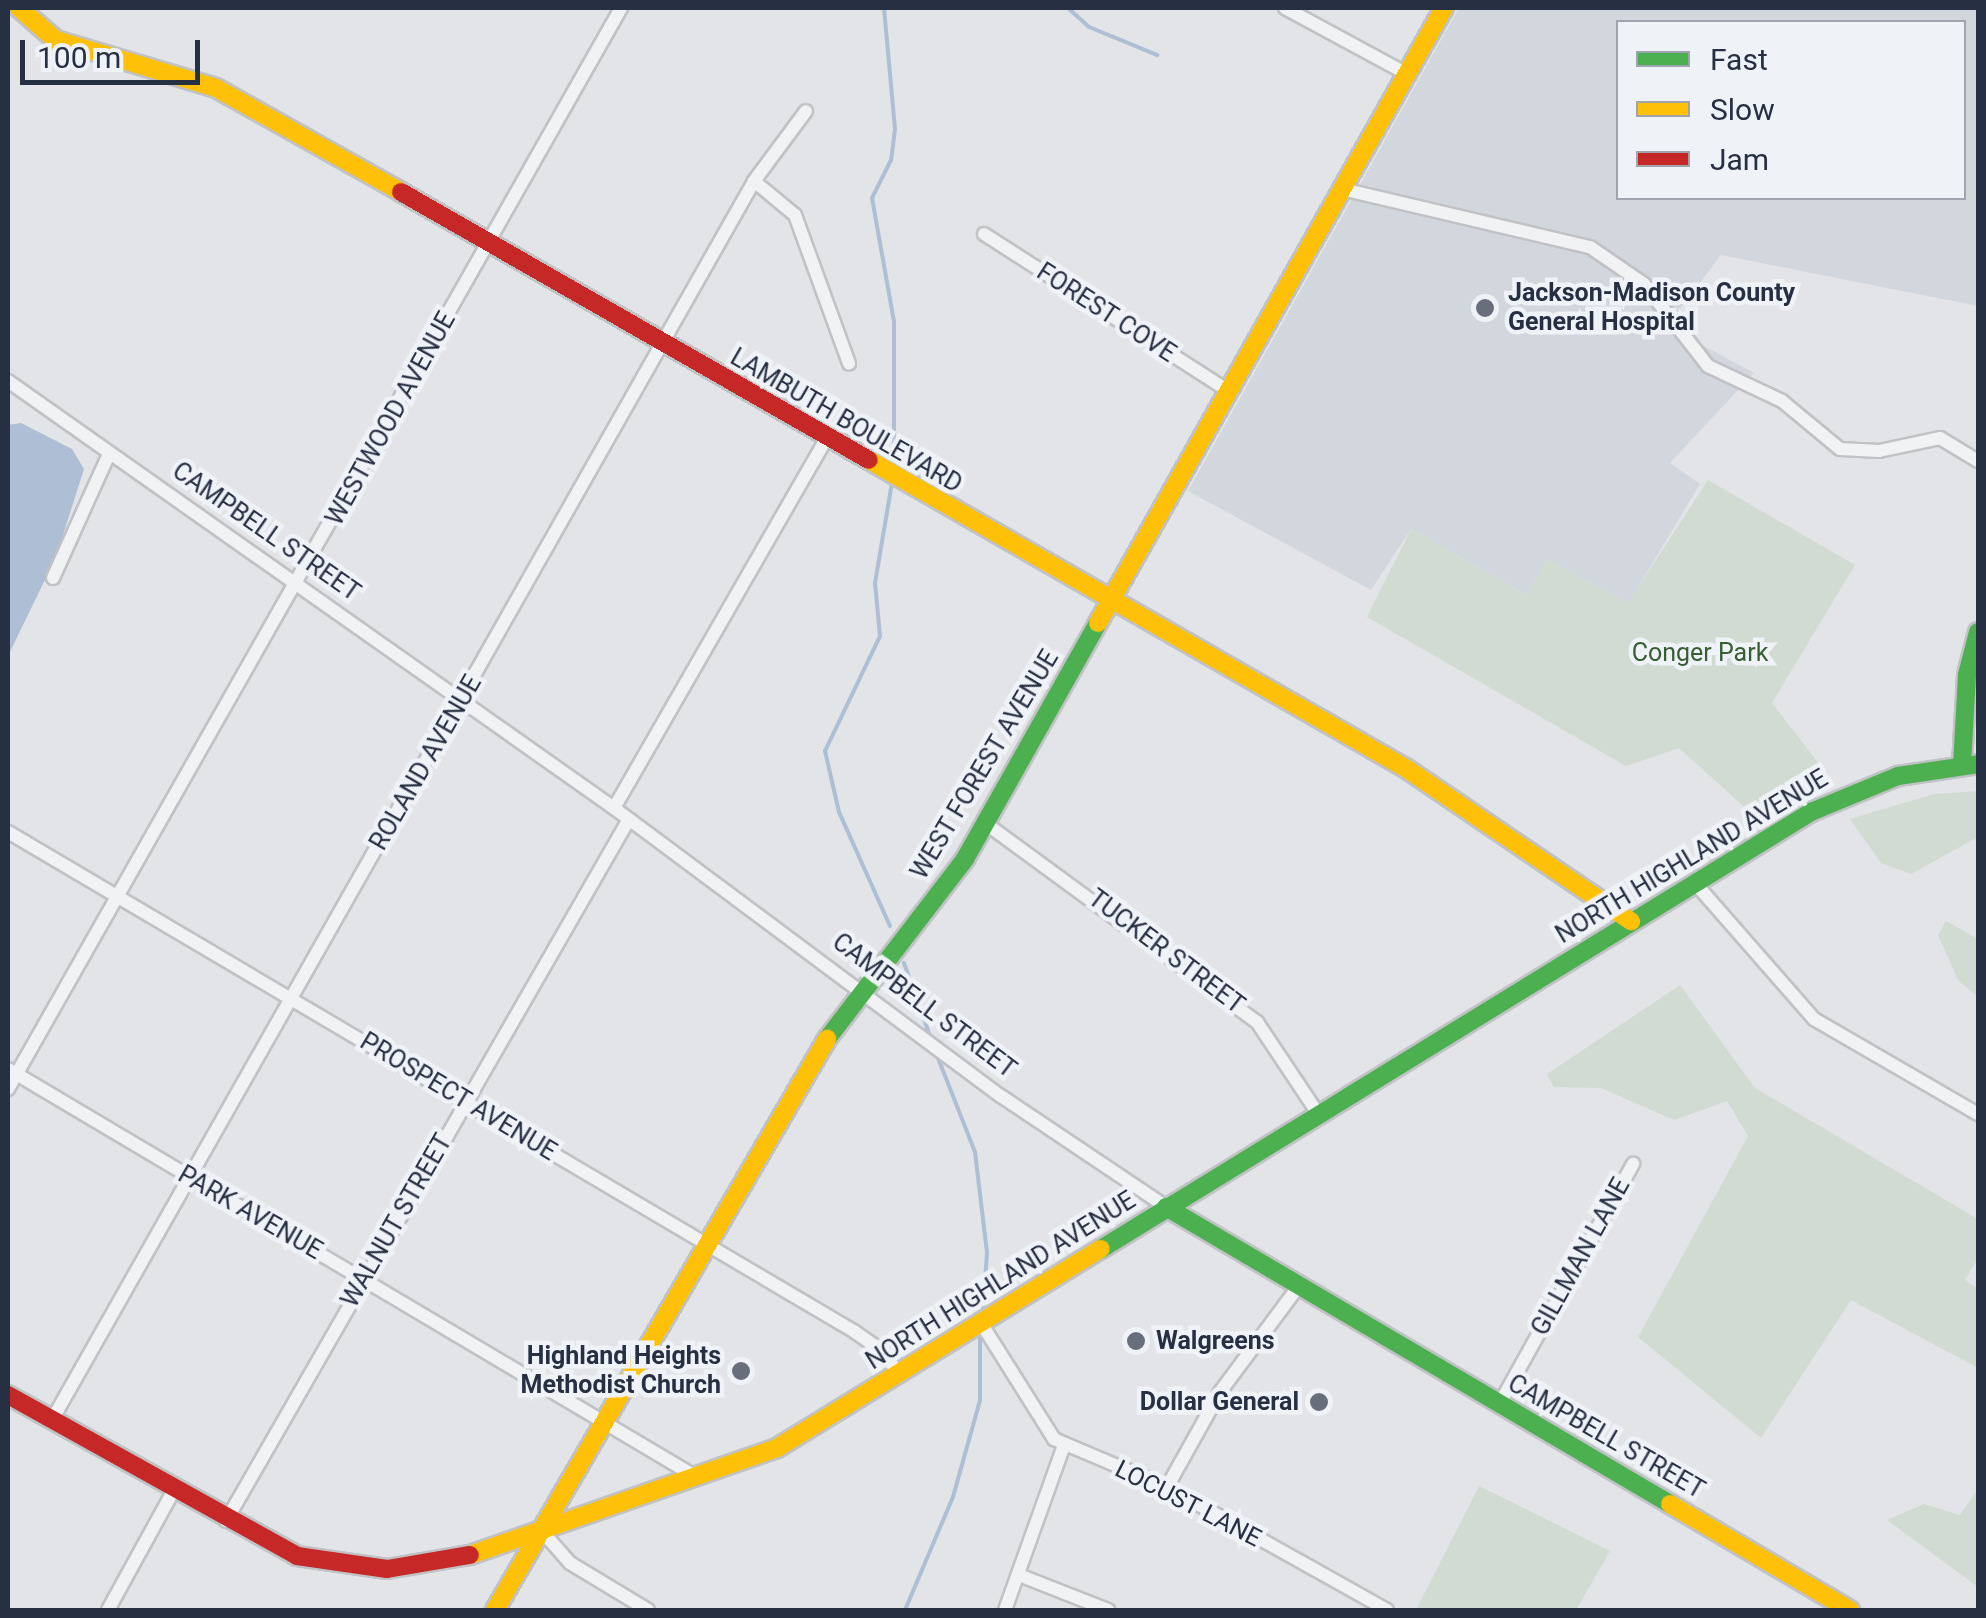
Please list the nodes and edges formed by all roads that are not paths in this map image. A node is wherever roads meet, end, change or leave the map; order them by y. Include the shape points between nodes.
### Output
1 (621, 8) edge
2 (1285, 8) edge
3 (1444, 8) edge
4 (15, 12) edge
5 (1407, 74) junction
6 (806, 111) dead end
7 (754, 180) junction
8 (1342, 189) junction
9 (984, 234) dead end
10 (490, 243) junction
11 (662, 342) junction
12 (849, 362) dead end
13 (8, 382) edge
14 (1229, 391) junction
15 (826, 439) junction
16 (110, 454) junction
17 (1978, 461) edge
18 (53, 578) dead end
19 (298, 583) junction
20 (1109, 603) junction
21 (1978, 632) edge
22 (462, 700) junction
23 (1970, 764) edge
24 (614, 808) junction
25 (628, 819) junction
26 (985, 822) junction
27 (8, 832) edge
28 (1695, 883) junction
29 (118, 895) junction
30 (1631, 921) junction
31 (859, 988) junction
32 (292, 998) junction
33 (12, 1072) edge
34 (8, 1089) edge
35 (466, 1101) junction
36 (1317, 1112) junction
37 (1978, 1114) edge
38 (1633, 1164) dead end
39 (190, 1179) junction
40 (1166, 1207) junction
41 (707, 1245) junction
42 (364, 1278) junction
43 (1298, 1287) junction
44 (985, 1321) junction
45 (899, 1374) junction
46 (8, 1394) edge
47 (1500, 1403) junction
48 (52, 1420) junction
49 (604, 1421) junction
50 (1064, 1445) junction
51 (700, 1479) junction
52 (1167, 1487) junction
53 (174, 1490) junction
54 (226, 1521) junction
55 (541, 1530) junction
56 (1019, 1575) junction
57 (108, 1610) edge
58 (495, 1610) edge
59 (648, 1610) edge
60 (1005, 1610) edge
61 (1108, 1610) edge
62 (1387, 1610) edge
63 (1850, 1610) edge

1 - 10 street, WESTWOOD AVENUE
2 - 5 street
3 - 5 main road, WEST FOREST AVENUE
4 - 10 main road, LAMBUTH BOULEVARD via 56,40 216,88
5 - 8 main road, WEST FOREST AVENUE
6 - 7 street, ROLAND AVENUE
7 - 11 street, ROLAND AVENUE
7 - 12 street via 794,215
8 - 14 main road, WEST FOREST AVENUE
8 - 17 street via 1590,247 1644,284 1708,366 1782,401 1840,449 1879,451 1940,438
9 - 14 street, FOREST COVE
10 - 11 main road, LAMBUTH BOULEVARD
10 - 19 street, WESTWOOD AVENUE
11 - 15 main road, LAMBUTH BOULEVARD
11 - 22 street, ROLAND AVENUE
13 - 16 street, CAMPBELL STREET
14 - 20 main road, WEST FOREST AVENUE
15 - 20 main road, LAMBUTH BOULEVARD
15 - 24 street
16 - 18 street
16 - 19 street, CAMPBELL STREET
19 - 22 street, CAMPBELL STREET
19 - 29 street, WESTWOOD AVENUE
20 - 26 main road, WEST FOREST AVENUE
20 - 30 main road, LAMBUTH BOULEVARD via 1465,804
21 - 23 main road via 1968,675
22 - 24 street, CAMPBELL STREET
22 - 32 street, ROLAND AVENUE
23 - 28 main road, NORTH HIGHLAND AVENUE via 1842,795
24 - 25 street, CAMPBELL STREET
25 - 31 street, CAMPBELL STREET
25 - 35 street, WALNUT STREET
26 - 31 main road, WEST FOREST AVENUE via 946,887
26 - 36 street, TUCKER STREET via 1257,1022
27 - 29 street, PROSPECT AVENUE
28 - 30 main road, NORTH HIGHLAND AVENUE
28 - 37 street via 1814,1019
29 - 32 street, PROSPECT AVENUE
29 - 33 street, WESTWOOD AVENUE
30 - 36 main road, NORTH HIGHLAND AVENUE
31 - 40 street, CAMPBELL STREET
31 - 41 main road, WEST FOREST AVENUE
32 - 35 street, PROSPECT AVENUE
32 - 39 street, ROLAND AVENUE
33 - 34 street, WESTWOOD AVENUE
33 - 39 street, PARK AVENUE
35 - 41 street, PROSPECT AVENUE
35 - 42 street, WALNUT STREET
36 - 40 main road, NORTH HIGHLAND AVENUE
38 - 47 street, GILLMAN LANE
39 - 42 street, PARK AVENUE
39 - 48 street, ROLAND AVENUE
40 - 43 main road, CAMPBELL STREET
40 - 44 main road, NORTH HIGHLAND AVENUE
41 - 45 street, PROSPECT AVENUE via 855,1332
41 - 49 main road, WEST FOREST AVENUE
42 - 49 street, PARK AVENUE
42 - 54 street, WALNUT STREET
43 - 47 main road, CAMPBELL STREET
43 - 52 street via 1220,1392
44 - 45 main road, NORTH HIGHLAND AVENUE
44 - 50 street, LOCUST LANE via 1044,1428
45 - 51 main road, NORTH HIGHLAND AVENUE via 777,1448
46 - 48 main road, NORTH HIGHLAND AVENUE
47 - 63 main road, CAMPBELL STREET
48 - 53 main road, NORTH HIGHLAND AVENUE
49 - 51 street, PARK AVENUE
49 - 55 main road, WEST FOREST AVENUE
50 - 52 street, LOCUST LANE
50 - 56 street
51 - 55 main road, NORTH HIGHLAND AVENUE
52 - 62 street, LOCUST LANE
53 - 54 main road, NORTH HIGHLAND AVENUE
53 - 57 street
54 - 55 main road, NORTH HIGHLAND AVENUE via 322,1563 388,1569 470,1555
55 - 58 main road, WEST FOREST AVENUE
55 - 59 street via 570,1563
56 - 60 street
56 - 61 street

